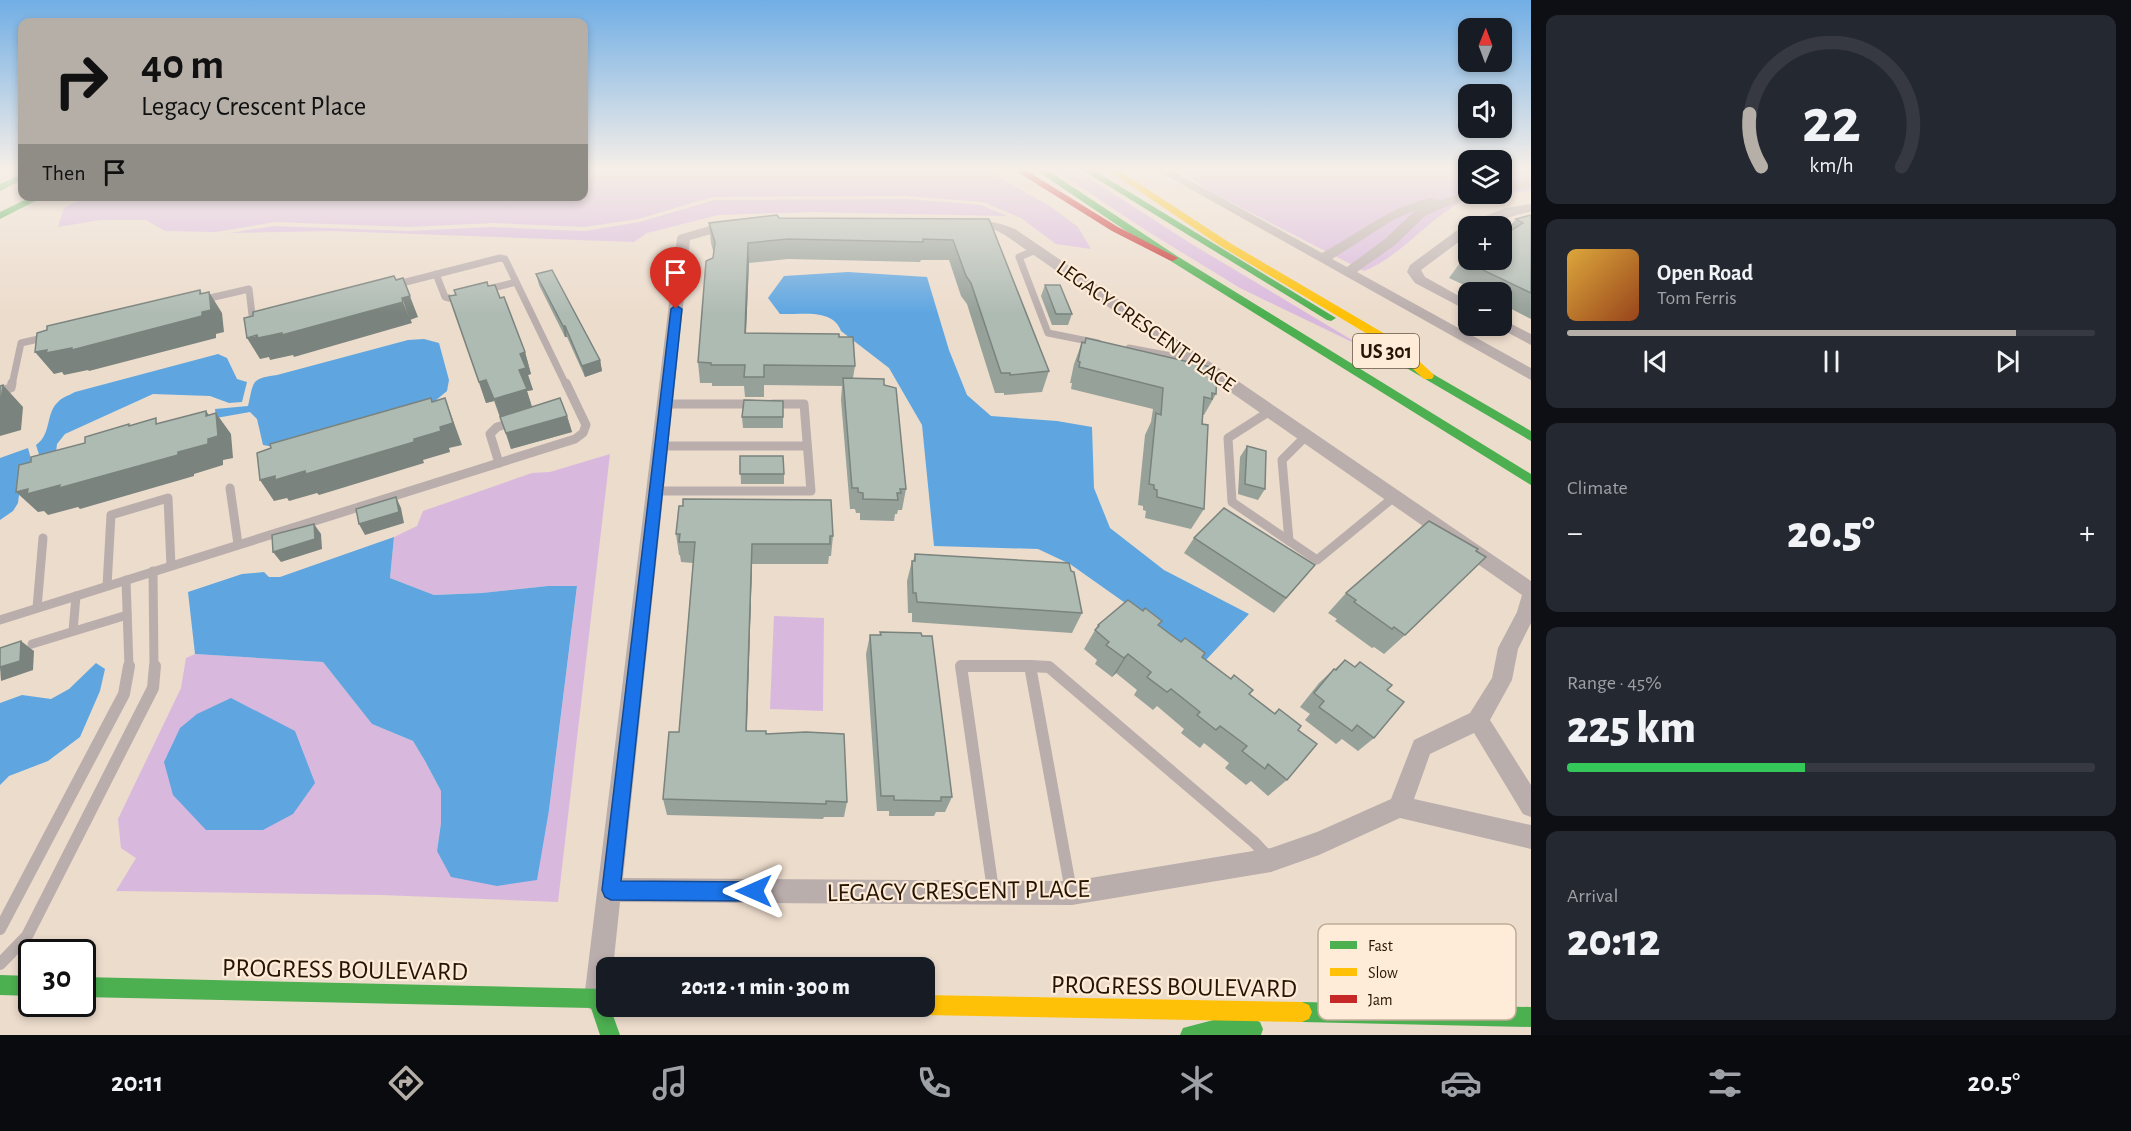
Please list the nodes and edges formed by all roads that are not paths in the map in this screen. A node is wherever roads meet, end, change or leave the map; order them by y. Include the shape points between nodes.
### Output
1 (1094, 216) edge
2 (1110, 216) edge
3 (1164, 216) edge
4 (1182, 216) edge
5 (1246, 216) edge
6 (1391, 216) edge
7 (1414, 216) edge
8 (750, 222) edge
9 (949, 225) edge
10 (1458, 237) edge
11 (1036, 250) junction
12 (1173, 258) junction
13 (1322, 259) junction
14 (1347, 273) junction
15 (436, 274) junction
16 (516, 282) junction
17 (390, 286) edge
18 (1237, 297) junction
19 (1458, 301) edge
20 (192, 302) edge
21 (274, 315) edge
22 (1512, 330) edge
23 (56, 335) edge
24 (1333, 340) dead end
25 (1531, 340) edge
26 (1106, 344) edge
27 (1117, 346) edge
28 (1197, 361) junction
29 (1531, 375) edge
30 (1428, 376) junction
31 (0, 391) edge
32 (575, 404) junction
33 (666, 404) junction
34 (564, 407) edge
35 (1270, 411) junction
36 (519, 420) edge
37 (1306, 436) junction
38 (1531, 437) edge
39 (661, 446) junction
40 (807, 446) junction
41 (499, 463) junction
42 (1504, 463) junction
43 (1531, 480) edge
44 (1531, 486) edge
45 (230, 488) dead end
46 (656, 491) junction
47 (1394, 497) junction
48 (43, 538) dead end
49 (1289, 541) junction
50 (238, 544) junction
51 (171, 566) junction
52 (153, 571) junction
53 (126, 580) junction
54 (108, 586) junction
55 (1531, 591) edge
56 (76, 596) junction
57 (1531, 597) edge
58 (38, 608) junction
59 (127, 615) junction
60 (0, 620) edge
61 (73, 631) junction
62 (32, 644) dead end
63 (1030, 666) junction
64 (1478, 720) junction
65 (1531, 806) edge
66 (1400, 807) junction
67 (1531, 837) edge
68 (1271, 860) junction
69 (611, 890) junction
70 (994, 893) junction
71 (1072, 893) junction
72 (0, 929) edge
73 (605, 957) edge
74 (0, 964) edge
75 (0, 985) edge
76 (18, 986) edge
77 (96, 987) edge
78 (596, 999) edge
79 (935, 1005) edge
80 (1318, 1013) edge
81 (606, 1017) edge
82 (1516, 1017) edge
83 (1531, 1017) edge
84 (1268, 1029) dead end
85 (610, 1035) edge
86 (1190, 1035) edge

1 - 12 main road
2 - 12 main road, US 301
3 - 30 main road, US 301
4 - 30 main road via 1393,344
5 - 13 street
6 - 13 street
7 - 14 street via 1390,242
8 - 33 street via 684,238
9 - 11 street, LEGACY CRESCENT PLACE via 995,225
10 - 19 street via 1414,272 1420,280
11 - 26 lane via 1018,257 1048,333
11 - 28 street, LEGACY CRESCENT PLACE
12 - 18 main road, US 301
13 - 14 street
14 - 29 street
15 - 16 lane via 500,258 505,259
15 - 16 lane via 445,297 453,299
15 - 17 lane
16 - 32 lane
18 - 24 main road
18 - 42 main road, US 301
20 - 21 lane via 249,289 252,315
22 - 25 street
23 - 31 lane via 21,343 11,388
27 - 28 lane
28 - 35 street, LEGACY CRESCENT PLACE
30 - 38 main road, US 301
32 - 34 lane
32 - 41 lane via 586,425 583,433
33 - 39 street
33 - 40 lane via 804,404
35 - 37 street, LEGACY CRESCENT PLACE
35 - 49 lane via 1228,438 1232,502
36 - 41 lane via 497,427 490,434
37 - 47 street, LEGACY CRESCENT PLACE
37 - 49 lane via 1282,460
39 - 40 lane
39 - 46 street
40 - 46 lane via 811,491
41 - 50 lane
42 - 43 main road, US 301
42 - 44 main road
45 - 50 lane
46 - 69 street
47 - 49 lane via 1317,560
47 - 55 street, LEGACY CRESCENT PLACE
48 - 58 lane
50 - 51 lane
51 - 52 lane
51 - 54 lane via 168,498 111,515
52 - 53 lane
52 - 74 lane via 153,688 27,936
53 - 54 lane
53 - 59 lane
54 - 56 lane
56 - 58 lane
56 - 61 lane
57 - 64 street via 1508,648 1502,680
58 - 60 lane
59 - 61 lane
59 - 72 lane via 129,672 124,694
61 - 62 lane
63 - 68 lane via 1049,667
63 - 70 lane via 962,666
63 - 71 lane
64 - 65 street
64 - 66 street via 1422,747
66 - 67 street
66 - 68 street, LEGACY CRESCENT PLACE
68 - 71 street, LEGACY CRESCENT PLACE
69 - 70 street, LEGACY CRESCENT PLACE
69 - 73 street
70 - 71 street, LEGACY CRESCENT PLACE
75 - 76 main road
77 - 78 main road, PROGRESS BOULEVARD
79 - 80 main road, PROGRESS BOULEVARD
81 - 85 main road
82 - 83 main road, PROGRESS BOULEVARD
84 - 86 main road via 1221,1028

